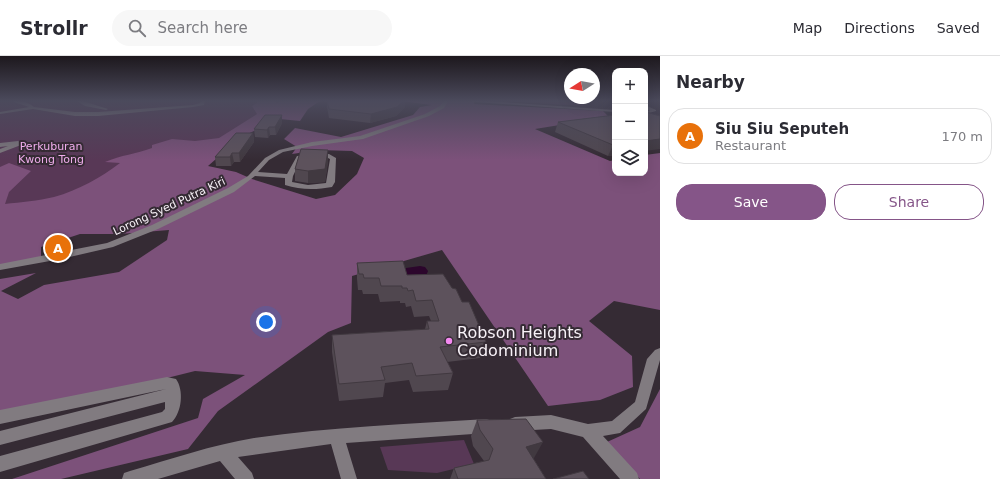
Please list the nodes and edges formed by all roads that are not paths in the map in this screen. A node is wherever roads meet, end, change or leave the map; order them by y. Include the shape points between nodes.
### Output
1 (411, 121) edge
2 (0, 145) edge
3 (0, 151) edge
4 (252, 174) junction
5 (289, 176) junction
6 (0, 267) edge
7 (660, 353) edge
8 (173, 394) junction
9 (1, 418) edge
10 (588, 431) junction
11 (336, 436) junction
12 (0, 438) edge
13 (223, 452) junction
14 (0, 464) edge
15 (130, 479) edge
16 (246, 479) edge
17 (349, 479) edge
18 (631, 479) edge

1 - 4 street, Lorong Syed Putra Kiri via 361,138 281,151 266,159
2 - 3 street via 19,144
4 - 5 street
4 - 6 street, Lorong Syed Putra Kiri via 214,199 138,235 110,245
5 - 5 street via 299,157 333,158 329,185 292,185 288,182
7 - 10 street via 653,360 641,405 615,428
8 - 9 street via 173,386 167,383
8 - 12 street
8 - 14 street via 172,412 167,417
10 - 11 street via 551,422
10 - 18 street
11 - 13 street
11 - 17 street
13 - 15 street
13 - 16 street

